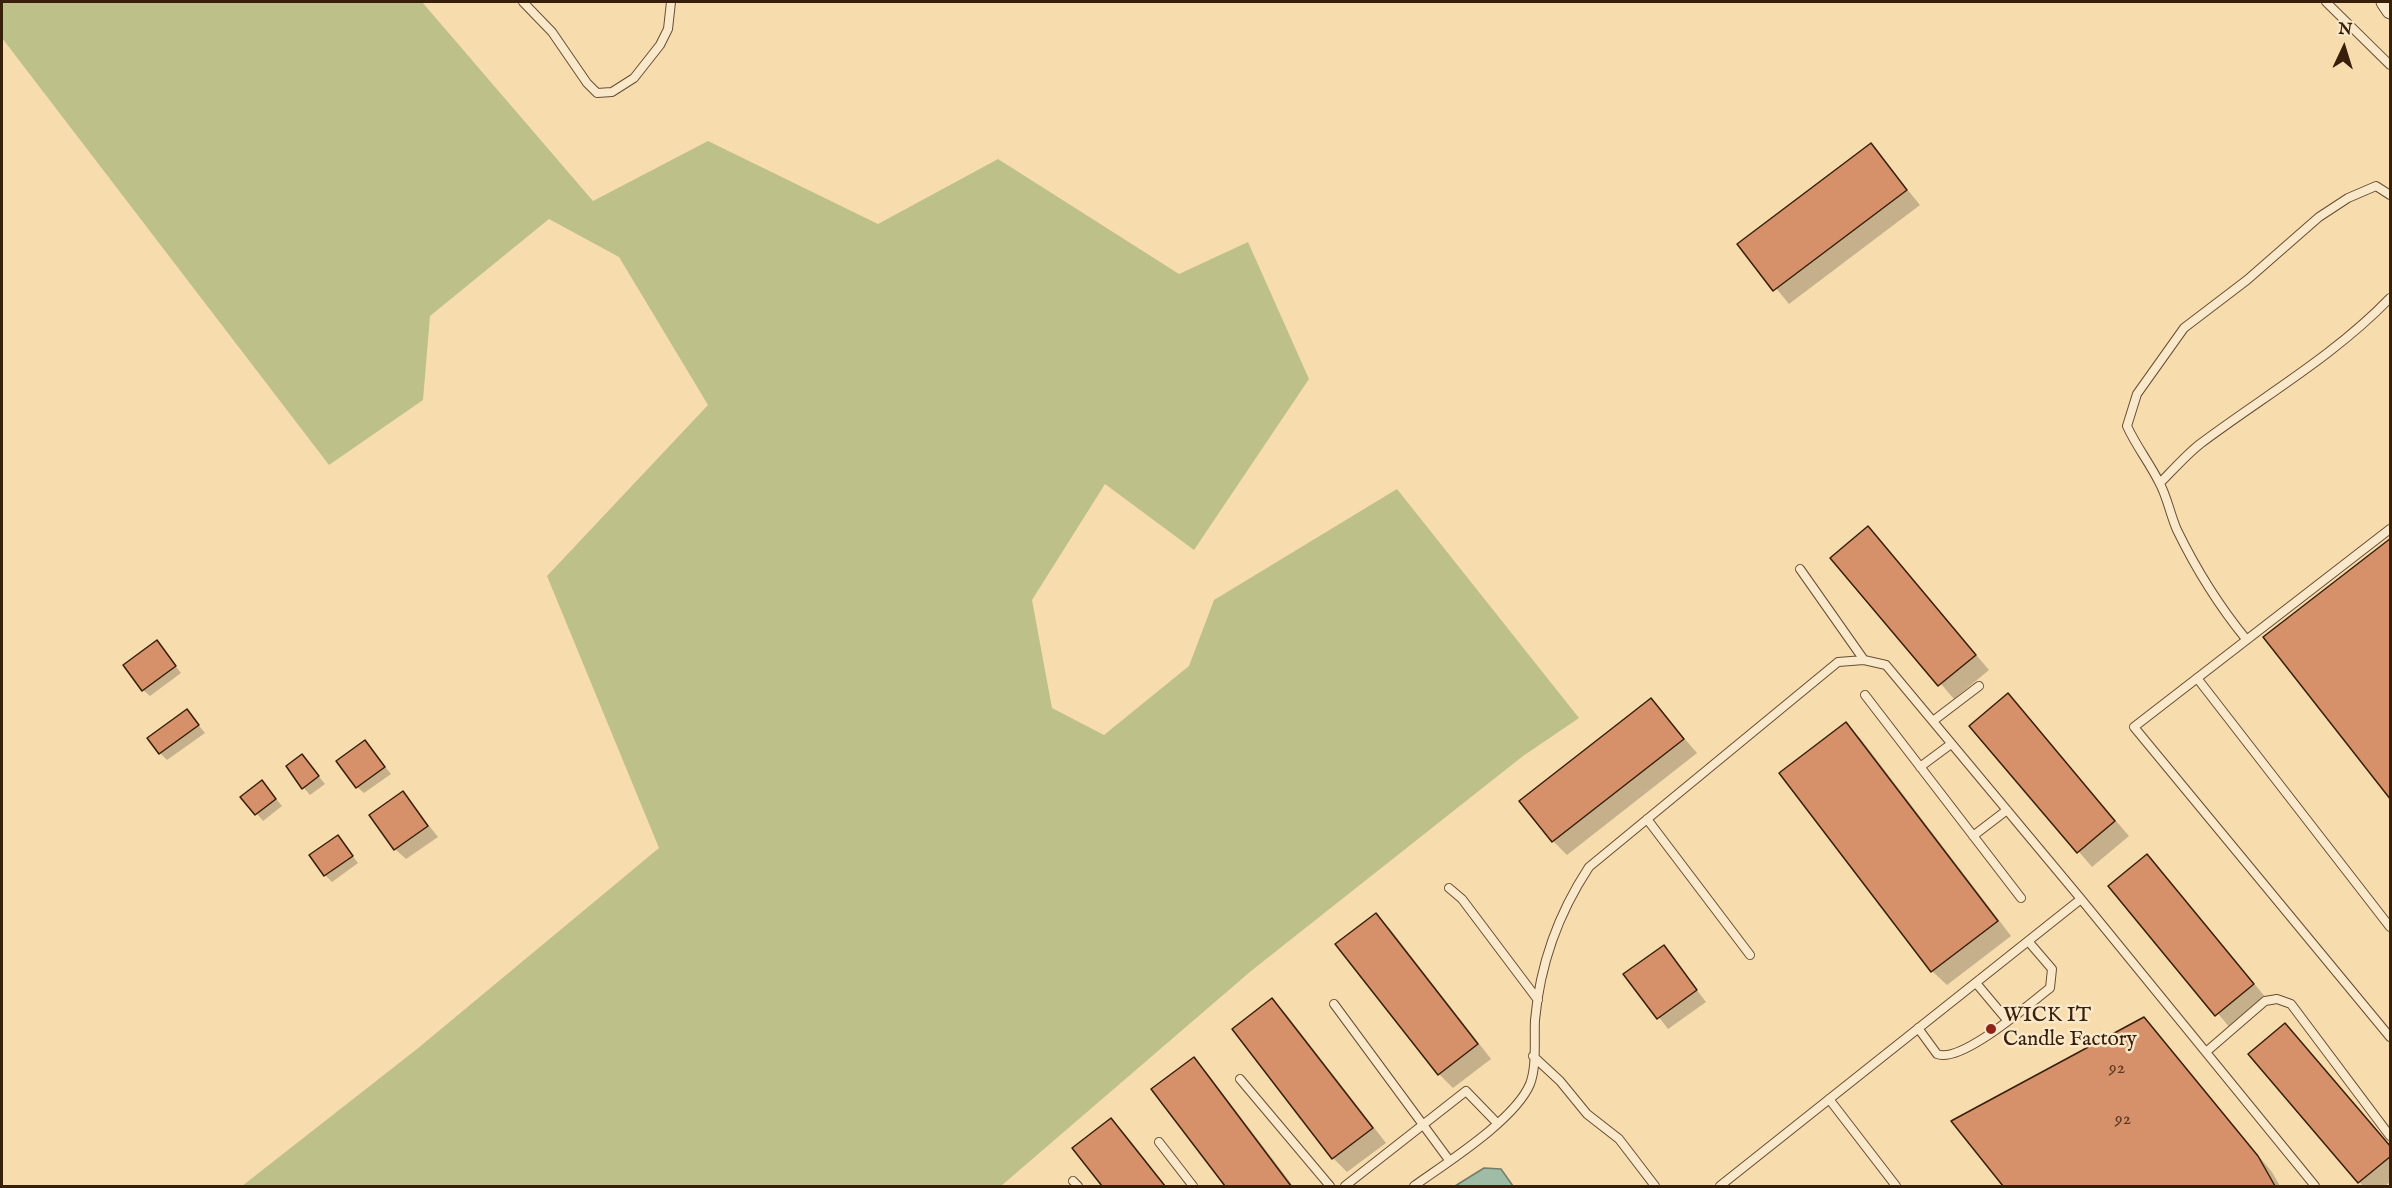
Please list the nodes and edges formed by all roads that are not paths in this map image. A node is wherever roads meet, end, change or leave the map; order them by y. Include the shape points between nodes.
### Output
1 (523, 2) edge
2 (671, 2) edge
3 (2326, 2) edge
4 (2384, 2) edge
5 (2391, 11) edge
6 (2391, 65) edge
7 (2391, 195) edge
8 (2391, 298) edge
9 (2160, 483) junction
10 (2391, 528) edge
11 (1800, 569) dead end
12 (2247, 639) junction
13 (1864, 660) junction
14 (2197, 678) junction
15 (1979, 686) dead end
16 (1865, 695) dead end
17 (1933, 721) junction
18 (1952, 744) junction
19 (1920, 767) junction
20 (2007, 810) junction
21 (1647, 819) junction
22 (1973, 836) junction
23 (1449, 888) dead end
24 (2021, 898) dead end
25 (2081, 899) junction
26 (2391, 927) edge
27 (2028, 941) junction
28 (1750, 955) dead end
29 (1976, 982) junction
30 (1538, 1000) junction
31 (1334, 1004) dead end
32 (2007, 1020) junction
33 (1918, 1028) junction
34 (2391, 1037) edge
35 (2206, 1052) junction
36 (1533, 1056) junction
37 (1240, 1078) dead end
38 (1829, 1099) junction
39 (1497, 1123) junction
40 (1424, 1124) junction
41 (2391, 1136) edge
42 (1159, 1142) dead end
43 (1449, 1160) junction
44 (1351, 1185) edge
45 (1193, 1186) edge
46 (1330, 1186) edge
47 (1414, 1186) edge
48 (1655, 1186) edge
49 (1720, 1186) edge
50 (1896, 1186) edge
51 (2315, 1186) edge

1 - 2 lane via 552,32 597,93 612,92 634,78 668,29
3 - 6 lane
4 - 5 street
7 - 9 lane via 2376,186 2348,198 2184,328 2137,394 2127,426
8 - 9 lane via 2354,333 2198,446
9 - 12 lane via 2176,528 2202,576
10 - 12 lane
11 - 13 lane
12 - 14 lane
13 - 17 lane via 1886,665
13 - 21 lane via 1838,662
14 - 26 lane
14 - 34 lane via 2134,727
15 - 17 lane
16 - 19 lane
17 - 18 lane
18 - 19 lane
18 - 20 lane
19 - 22 lane
20 - 22 lane
20 - 25 lane
21 - 28 lane
21 - 30 lane via 1589,867 1569,898 1554,932
22 - 24 lane
23 - 30 lane via 1462,899
25 - 27 lane
25 - 35 lane
27 - 29 lane
27 - 32 lane via 2052,969 2053,981 2050,988
29 - 32 lane
29 - 33 lane
30 - 36 lane
31 - 40 lane
32 - 33 lane via 1971,1047 1943,1056 1937,1054
33 - 38 lane
35 - 41 lane via 2265,1001 2277,999 2291,1004
35 - 51 lane
36 - 39 lane via 1530,1083 1514,1108
36 - 48 lane via 1587,1114 1619,1139
37 - 46 lane
38 - 49 lane
38 - 50 lane
39 - 40 lane via 1466,1091
39 - 43 lane
40 - 43 lane
40 - 44 lane
42 - 45 lane
43 - 47 lane

